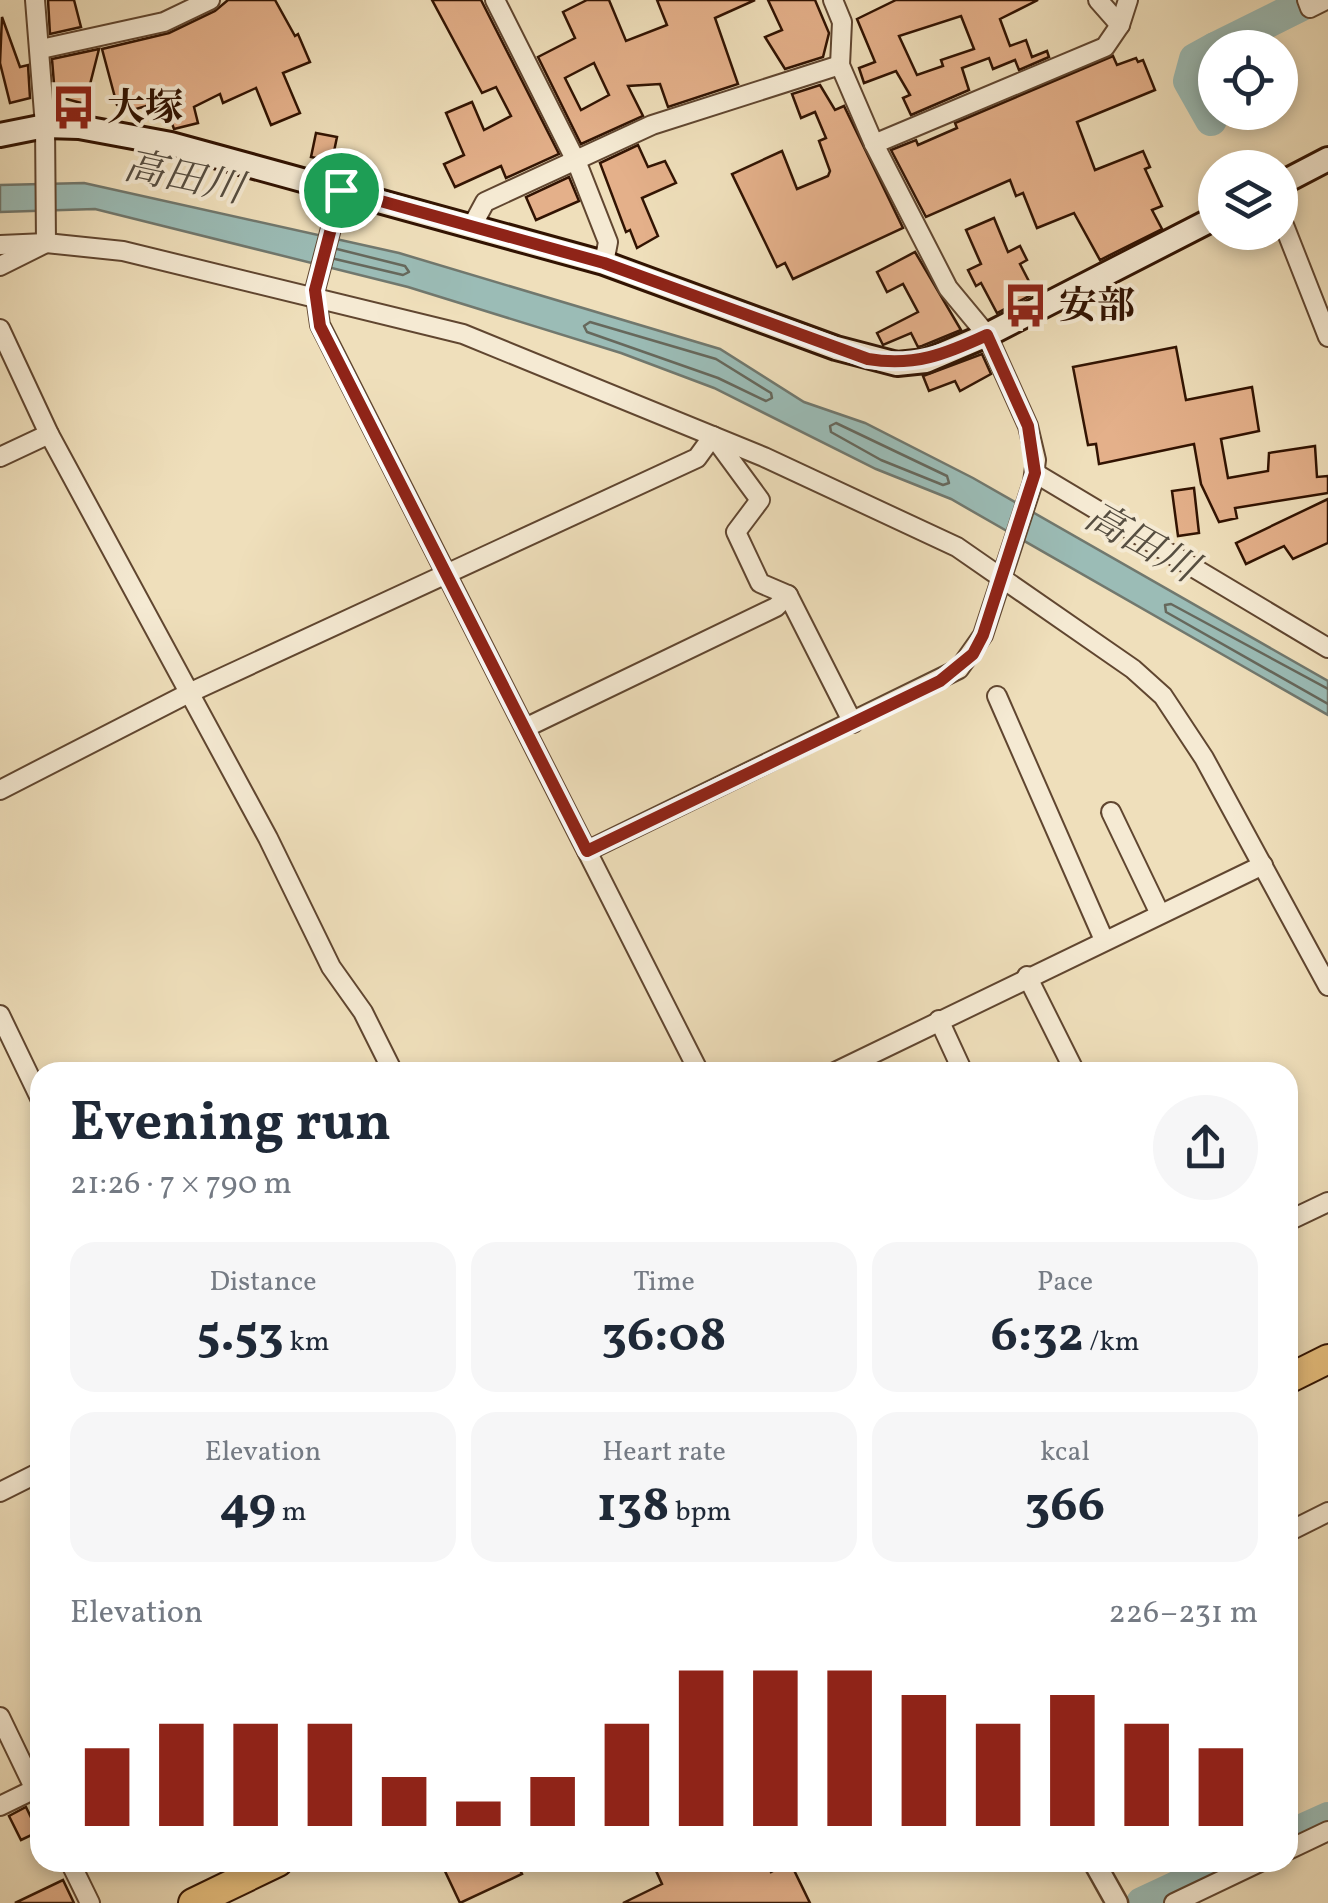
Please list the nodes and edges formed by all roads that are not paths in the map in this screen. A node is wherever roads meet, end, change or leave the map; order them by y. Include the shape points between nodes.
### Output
1 (35, 0) edge
2 (210, 0) edge
3 (494, 0) edge
4 (833, 0) edge
5 (1098, 0) edge
6 (1128, 0) edge
7 (1120, 25) junction
8 (41, 50) junction
9 (840, 65) junction
10 (46, 126) junction
11 (0, 135) edge
12 (874, 144) junction
13 (1328, 159) edge
14 (577, 162) junction
15 (1298, 175) edge
16 (337, 200) junction
17 (472, 226) junction
18 (1198, 227) edge
19 (46, 240) junction
20 (0, 245) edge
21 (1294, 250) edge
22 (604, 263) junction
23 (0, 266) edge
24 (315, 295) junction
25 (0, 329) edge
26 (987, 335) junction
27 (1328, 336) edge
28 (49, 434) junction
29 (714, 436) junction
30 (0, 457) edge
31 (1034, 477) junction
32 (446, 573) junction
33 (1005, 573) junction
34 (788, 595) junction
35 (1328, 648) edge
36 (189, 694) junction
37 (997, 696) dead end
38 (853, 723) junction
39 (525, 728) junction
40 (0, 790) edge
41 (1110, 812) dead end
42 (587, 851) junction
43 (1263, 865) junction
44 (1160, 914) junction
45 (1104, 940) junction
46 (1027, 976) junction
47 (1328, 986) edge
48 (0, 1015) edge
49 (939, 1020) junction
50 (388, 1062) edge
51 (694, 1062) edge
52 (855, 1062) edge
53 (958, 1062) edge
54 (1070, 1062) edge
55 (30, 1077) edge
56 (1328, 1202) edge
57 (1298, 1216) edge
58 (1328, 1359) edge
59 (1298, 1373) edge
60 (30, 1477) edge
61 (0, 1492) edge
62 (1328, 1512) edge
63 (1298, 1527) edge
64 (0, 1717) edge
65 (30, 1779) edge
66 (30, 1796) edge
67 (0, 1806) edge
68 (1328, 1831) edge
69 (1298, 1845) edge
70 (75, 1872) edge
71 (257, 1872) edge
72 (1100, 1872) edge
73 (1239, 1872) edge
74 (90, 1903) edge
75 (193, 1903) edge
76 (1117, 1903) edge
77 (1174, 1903) edge

1 - 8 street
2 - 8 street via 164,22
3 - 14 street
4 - 9 street via 842,22
5 - 7 street
6 - 7 street
7 - 12 street via 1105,46 1077,61
8 - 10 street
9 - 12 street
9 - 14 street via 652,125
10 - 11 main road
10 - 16 main road via 171,144
10 - 19 street
12 - 26 street via 948,288
13 - 15 main road
14 - 17 street via 484,202
14 - 22 street via 608,242
16 - 17 main road
16 - 24 street
17 - 22 main road
18 - 26 main road
19 - 20 street
19 - 23 street
19 - 24 street
21 - 27 street
22 - 26 main road via 868,359 926,361
24 - 29 street via 463,334
24 - 32 street via 320,326
25 - 28 street
26 - 31 street via 1028,426
28 - 30 street
28 - 36 street
29 - 32 street via 697,458
29 - 33 street
29 - 34 street via 760,500 736,532 760,582
31 - 33 street
31 - 35 street
32 - 36 street
32 - 39 street
33 - 38 street via 983,635 959,669
33 - 43 street via 1164,696
34 - 38 street
34 - 39 street
36 - 40 street
36 - 50 street
37 - 45 street
38 - 42 street
39 - 42 street
41 - 44 street
42 - 51 street
43 - 44 street
43 - 47 street
44 - 45 street
45 - 46 street
46 - 49 street
46 - 54 street
48 - 55 street
49 - 52 street
49 - 53 street
56 - 57 street
58 - 59 main road
60 - 61 street
62 - 63 street
64 - 65 street
66 - 67 street
68 - 69 street
70 - 74 street
71 - 75 main road
72 - 76 street
73 - 77 street

